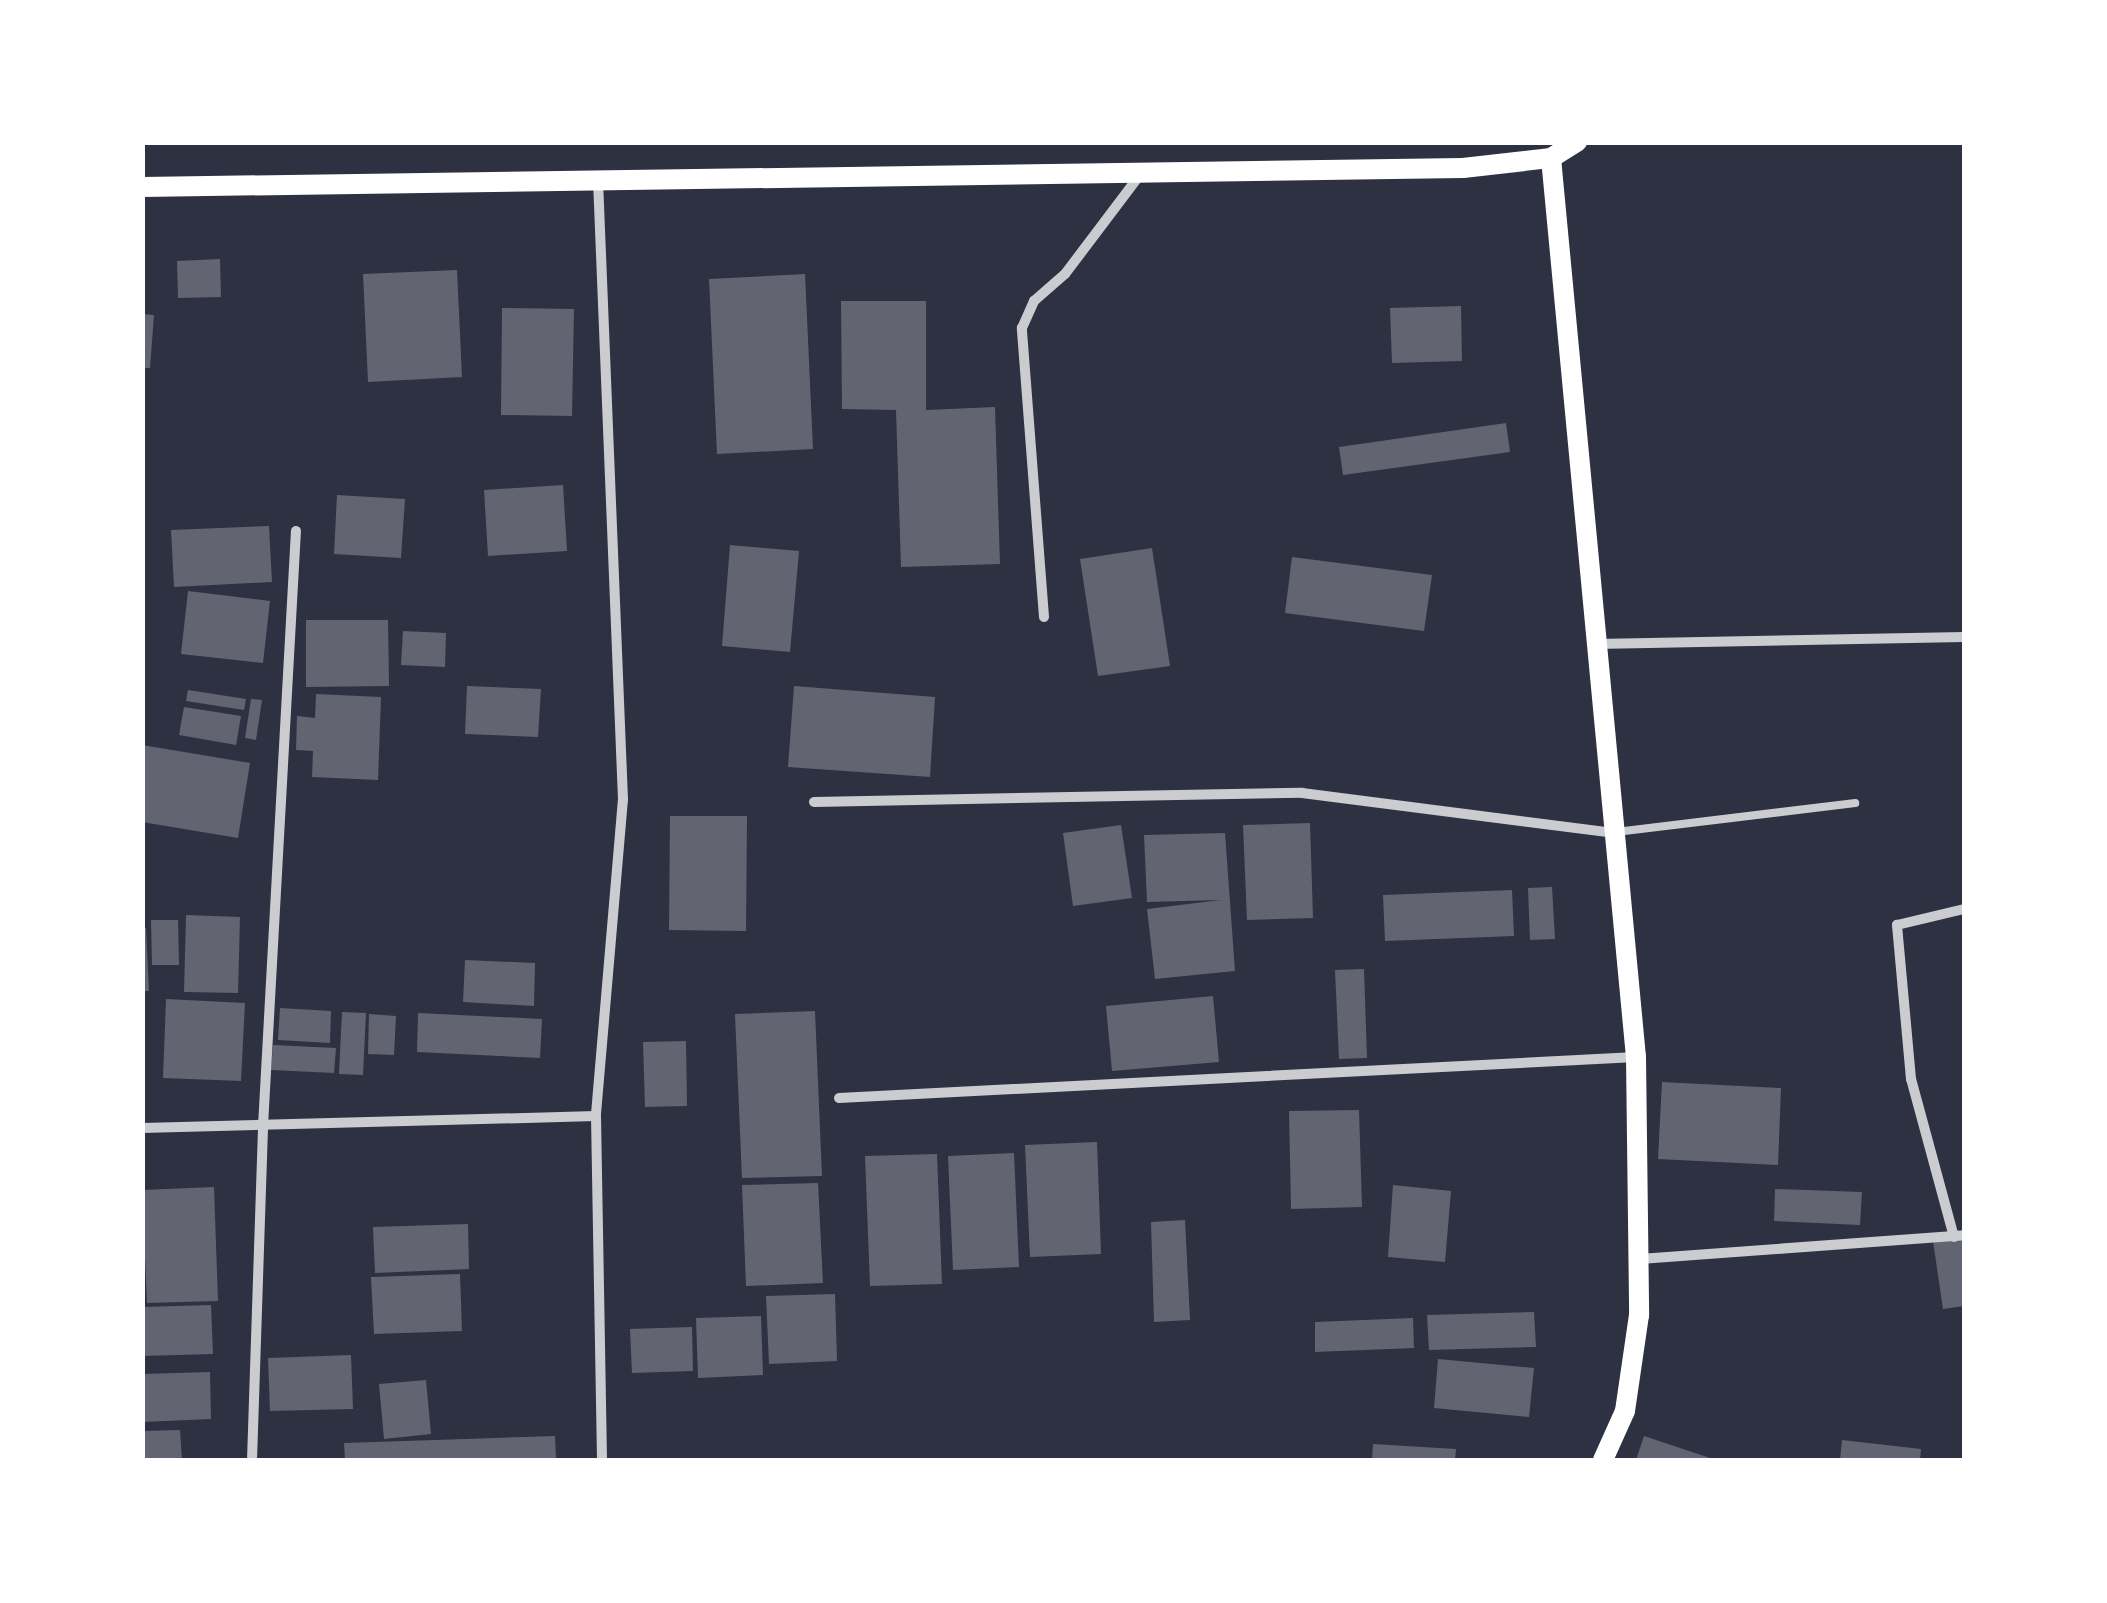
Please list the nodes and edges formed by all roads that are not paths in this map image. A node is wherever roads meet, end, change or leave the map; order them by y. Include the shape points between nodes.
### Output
1 (1577, 142) edge
2 (1551, 158) junction
3 (1143, 170) junction
4 (598, 180) junction
5 (142, 187) edge
6 (296, 531) dead end
7 (1044, 617) dead end
8 (1964, 637) edge
9 (1594, 644) junction
10 (814, 802) dead end
11 (1854, 803) dead end
12 (1613, 833) junction
13 (1964, 909) edge
14 (1636, 1057) junction
15 (840, 1098) dead end
16 (596, 1116) junction
17 (263, 1126) junction
18 (142, 1128) edge
19 (1960, 1236) edge
20 (1640, 1258) junction
21 (252, 1460) edge
22 (602, 1460) edge
23 (1603, 1460) edge

1 - 2 main road
2 - 3 main road via 1463,168
2 - 9 main road
3 - 4 main road
3 - 7 street via 1065,274 1034,301 1022,328
4 - 5 main road
4 - 16 street via 623,800
6 - 17 street
8 - 9 street
9 - 12 main road
10 - 12 street via 1302,793
11 - 12 lane
12 - 14 main road
13 - 19 street via 1897,925 1908,1064
14 - 15 street
14 - 20 main road
16 - 17 street
16 - 22 street
17 - 18 street
17 - 21 street
19 - 20 street
20 - 23 main road via 1625,1411

